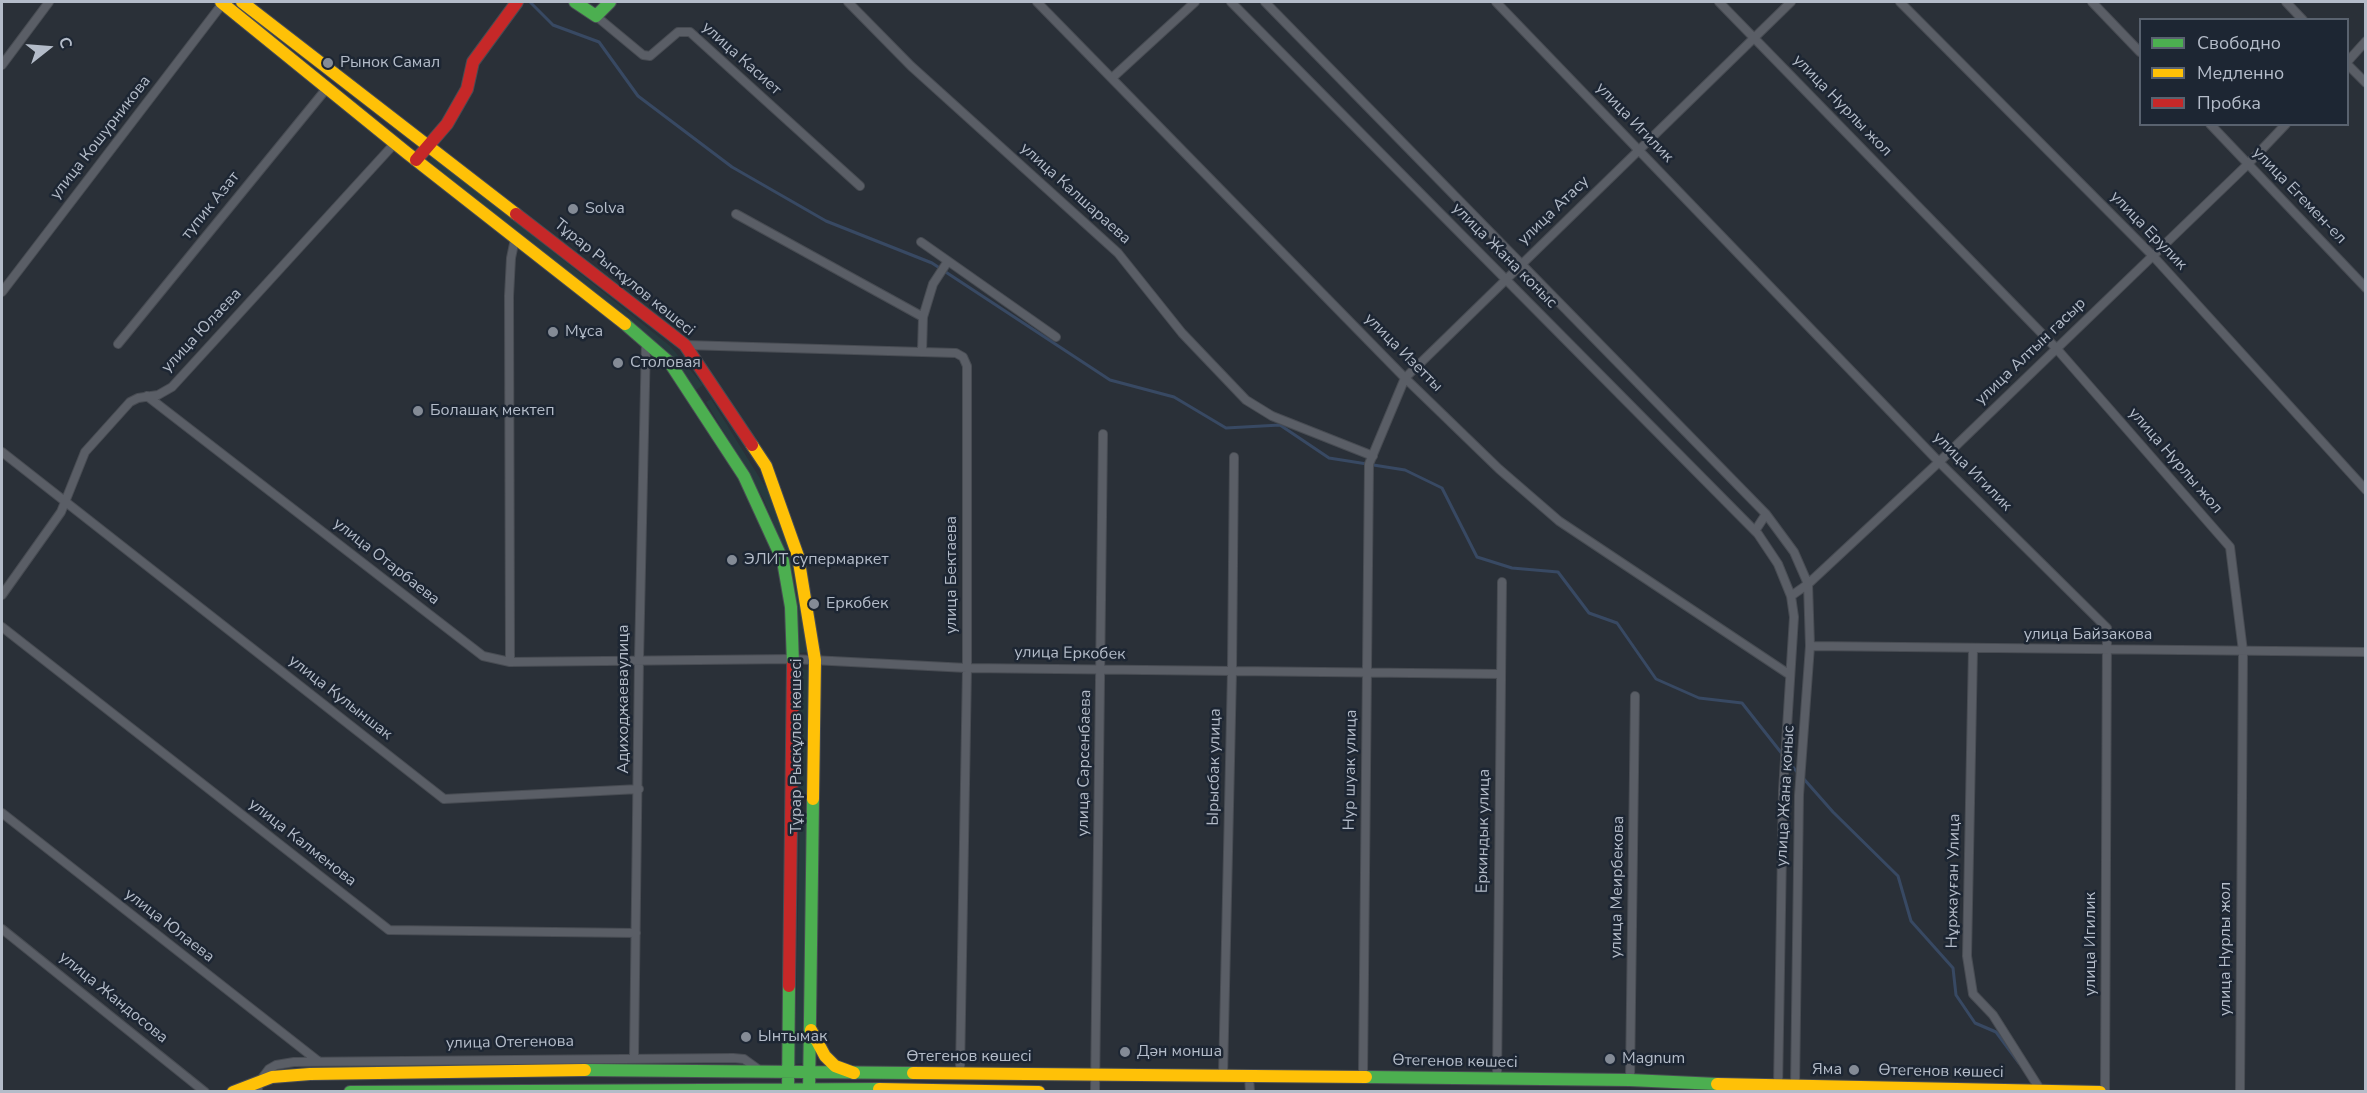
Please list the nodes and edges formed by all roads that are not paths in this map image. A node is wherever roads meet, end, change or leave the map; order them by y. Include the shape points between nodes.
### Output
1 (49, 2) edge
2 (222, 2) edge
3 (242, 2) edge
4 (517, 2) edge
5 (575, 2) edge
6 (610, 2) edge
7 (848, 2) edge
8 (1037, 2) edge
9 (1195, 2) edge
10 (1231, 2) edge
11 (1265, 2) edge
12 (1496, 2) edge
13 (1719, 2) edge
14 (1791, 2) edge
15 (1900, 2) edge
16 (2092, 2) edge
17 (2286, 2) edge
18 (596, 16) junction
19 (2302, 18) edge
20 (1755, 38) junction
21 (2366, 41) edge
22 (2139, 51) edge
23 (2349, 62) edge
24 (2349, 64) edge
25 (2, 65) edge
26 (1112, 78) junction
27 (2366, 83) edge
28 (327, 88) junction
29 (2212, 126) edge
30 (2284, 126) edge
31 (395, 143) junction
32 (429, 145) junction
33 (1638, 149) junction
34 (416, 160) junction
35 (2248, 164) junction
36 (860, 186) dead end
37 (736, 214) dead end
38 (515, 239) junction
39 (921, 242) dead end
40 (2153, 256) junction
41 (948, 261) junction
42 (1522, 263) junction
43 (1506, 279) junction
44 (3, 288) edge
45 (2366, 288) edge
46 (923, 317) junction
47 (1056, 337) dead end
48 (646, 340) junction
49 (118, 344) dead end
50 (685, 345) junction
51 (2056, 348) junction
52 (922, 352) junction
53 (1405, 378) junction
54 (712, 387) junction
55 (147, 396) junction
56 (694, 399) junction
57 (1102, 434) dead end
58 (2, 452) edge
59 (1234, 457) dead end
60 (1371, 460) junction
61 (1939, 462) junction
62 (2366, 490) edge
63 (64, 501) junction
64 (1766, 514) junction
65 (1755, 531) junction
66 (1502, 582) dead end
67 (1808, 584) junction
68 (2, 595) edge
69 (1791, 596) junction
70 (2, 627) edge
71 (1810, 646) junction
72 (1973, 649) junction
73 (2108, 650) junction
74 (2243, 651) junction
75 (2366, 652) edge
76 (639, 659) junction
77 (793, 660) junction
78 (815, 660) junction
79 (510, 662) junction
80 (967, 668) junction
81 (1101, 669) junction
82 (1232, 671) junction
83 (1368, 672) junction
84 (1500, 674) junction
85 (1790, 675) junction
86 (1635, 696) dead end
87 (639, 789) junction
88 (792, 802) junction
89 (813, 802) junction
90 (2, 813) edge
91 (2, 929) edge
92 (636, 933) junction
93 (810, 1025) junction
94 (634, 1058) junction
95 (318, 1062) junction
96 (762, 1072) junction
97 (789, 1072) junction
98 (809, 1073) junction
99 (854, 1073) junction
100 (960, 1073) junction
101 (1095, 1074) junction
102 (1224, 1077) junction
103 (1249, 1077) junction
104 (1363, 1077) junction
105 (1497, 1079) junction
106 (1630, 1080) junction
107 (259, 1086) edge
108 (1778, 1089) edge
109 (1795, 1089) edge
110 (756, 1090) edge
111 (788, 1090) edge
112 (809, 1090) edge
113 (844, 1090) edge
114 (958, 1090) edge
115 (2041, 1091) edge
116 (205, 1092) edge
117 (233, 1092) edge
118 (350, 1092) edge
119 (1039, 1092) edge
120 (1095, 1092) edge
121 (1250, 1092) edge
122 (2100, 1092) edge
123 (2105, 1092) edge
124 (2240, 1092) edge

1 - 25 street
2 - 28 main road, Тұрар Рыскұлов көшесі
2 - 44 street, улица Кошурникова
3 - 32 main road, Тұрар Рыскұлов көшесі
4 - 32 main road via 473,62 467,89
5 - 18 main road
6 - 18 main road
7 - 60 street, улица Калшараева via 911,66 1118,253 1182,333 1246,400 1272,416
8 - 26 street, улица Изетты
9 - 26 street
10 - 43 street, улица Жана коныс
11 - 42 street, улица Жана коныс
12 - 33 street, улица Игилик
13 - 20 street, улица Нурлы жол
14 - 20 street, улица Атасу
15 - 40 street, улица Ерулик
16 - 22 street
17 - 19 street
18 - 36 street, улица Касиет via 644,55 655,54 678,32 690,32
20 - 33 street, улица Атасу
20 - 51 street, улица Нурлы жол
21 - 23 street
24 - 27 street
26 - 53 street, улица Изетты
28 - 31 main road, Тұрар Рыскұлов көшесі
28 - 49 street, тупик Азат
29 - 35 street, улица Егемен-ел
30 - 35 street, улица Алтын гасыр
31 - 34 main road, Тұрар Рыскұлов көшесі
31 - 55 street, улица Юлаева via 172,387
32 - 34 main road
32 - 50 main road, Тұрар Рыскұлов көшесі
33 - 42 street, улица Атасу
33 - 61 street, улица Игилик
34 - 38 main road, Тұрар Рыскұлов көшесі
35 - 40 street, улица Алтын гасыр
35 - 45 street, улица Егемен-ел
37 - 46 street
38 - 48 main road, Тұрар Рыскұлов көшесі
38 - 79 street via 509,296
39 - 41 street
40 - 51 street, улица Алтын гасыр
40 - 62 street, улица Ерулик
41 - 46 street via 933,284
41 - 47 street
42 - 43 street, улица Атасу
42 - 64 street, улица Жана коныс
43 - 53 street, улица Атасу
43 - 65 street, улица Жана коныс
46 - 52 street
48 - 56 main road, Тұрар Рыскұлов көшесі via 670,363
48 - 76 street, Адиходжаеваулица
50 - 52 street, улица Бектаева
50 - 54 main road, Тұрар Рыскұлов көшесі
51 - 61 street, улица Алтын гасыр
51 - 74 street, улица Нурлы жол via 2230,547
52 - 80 street, улица Бектаева via 956,353 967,366
53 - 60 street, улица Атасу
53 - 85 street, улица Изетты via 1559,521
54 - 56 main road
54 - 78 main road, Тұрар Рыскұлов көшесі via 766,466 798,556
55 - 63 street, улица Юлаева via 130,402 85,452
55 - 79 street, улица Отарбаева via 483,656
56 - 77 main road, Тұрар Рыскұлов көшесі via 741,471 783,561 792,607
57 - 81 street, улица Сарсенбаева
58 - 63 street, улица Кулыншак
59 - 82 street, Ырысбак улица
60 - 83 street, Нур шуак улица
61 - 67 street, улица Алтын гасыр
61 - 73 street, улица Игилик via 2108,628
63 - 68 street, улица Юлаева via 61,512
63 - 87 street, улица Кулыншак via 444,799
64 - 65 street
64 - 67 street, улица Жана коныс via 1794,552
65 - 69 street, улица Жана коныс via 1778,564
66 - 84 street, Еркиндык улица
67 - 69 street, улица Алтын гасыр
67 - 71 street, улица Жана коныс
69 - 85 street, улица Жана коныс via 1794,617
70 - 92 street, улица Калменова via 389,930
71 - 72 street, улица Байзакова
71 - 109 street, улица Жана коныс via 1799,795
72 - 73 street, улица Байзакова
72 - 115 street, Нұржауған Улица via 1967,956 1973,994 1994,1015
73 - 74 street, улица Байзакова
73 - 123 street, улица Игилик
74 - 75 street, улица Байзакова
74 - 124 street, улица Нурлы жол
76 - 77 street, улица Еркобек
76 - 79 street, улица Отарбаева
76 - 87 street, Адиходжаеваулица
77 - 78 street, улица Еркобек
77 - 88 main road, Тұрар Рыскұлов көшесі
78 - 80 street, улица Еркобек
78 - 89 main road, Тұрар Рыскұлов көшесі
80 - 81 street, улица Еркобек
80 - 100 street, улица Бектаева
81 - 82 street, улица Еркобек
81 - 101 street, улица Сарсенбаева
82 - 83 street, улица Еркобек
82 - 102 street, Ырысбак улица
83 - 84 street, улица Еркобек
83 - 104 street, Нур шуак улица
84 - 105 street, Еркиндык улица
85 - 108 street, улица Жана коныс via 1783,791
86 - 106 street, улица Меирбекова
87 - 92 street, Адиходжаеваулица
88 - 89 main road
88 - 97 main road, Тұрар Рыскұлов көшесі
89 - 93 main road, Тұрар Рыскұлов көшесі
90 - 95 street, улица Юлаева
91 - 116 street, улица Жандосова
92 - 94 street, Адиходжаеваулица
93 - 98 main road, Тұрар Рыскұлов көшесі
93 - 99 main road via 825,1056 835,1066
94 - 95 street, улица Отегенова
94 - 96 street, улица Отегенова via 744,1059
95 - 107 street, улица Отегенова via 276,1065
96 - 97 main road, улица Отегенова
96 - 107 main road, улица Отегенова via 310,1074 272,1077
97 - 98 main road, улица Отегенова
97 - 111 main road, Тұрар Рыскұлов көшесі
98 - 99 main road, Өтегенов көшесі
98 - 112 main road, Тұрар Рыскұлов көшесі
99 - 100 main road, Өтегенов көшесі
100 - 101 main road, Өтегенов көшесі
101 - 102 main road, Өтегенов көшесі
101 - 120 street, улица Сарсенбаева
102 - 103 main road, Өтегенов көшесі
103 - 104 main road, Өтегенов көшесі
103 - 121 street
104 - 105 main road, Өтегенов көшесі
105 - 106 main road, Өтегенов көшесі
106 - 108 main road, Өтегенов көшесі
107 - 117 main road, улица Отегенова
108 - 109 main road, Өтегенов көшесі
109 - 115 main road, Өтегенов көшесі
110 - 111 main road
110 - 118 main road
111 - 112 main road, Өтегенов көшесі
112 - 113 main road, Өтегенов көшесі
113 - 114 main road, Өтегенов көшесі
114 - 119 main road, Өтегенов көшесі
115 - 122 main road, Өтегенов көшесі

